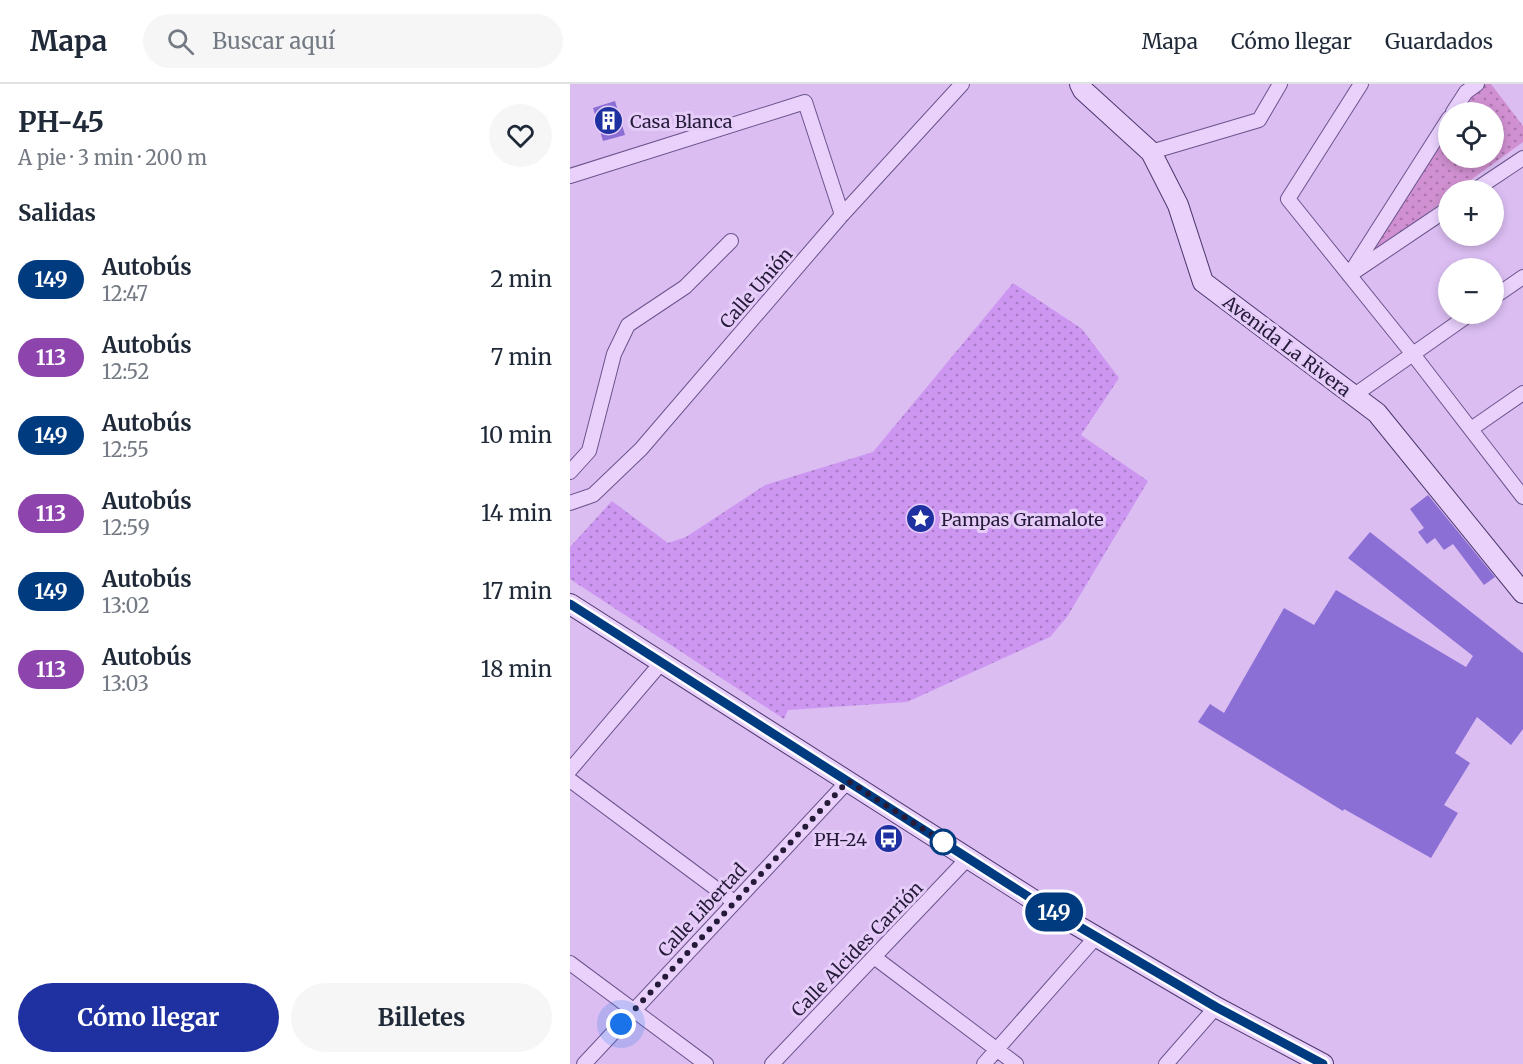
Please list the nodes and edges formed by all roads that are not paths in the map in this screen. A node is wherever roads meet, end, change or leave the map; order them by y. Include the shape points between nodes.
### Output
1 (962, 84) edge
2 (1080, 84) edge
3 (1280, 84) edge
4 (1361, 84) edge
5 (1477, 84) edge
6 (1460, 102) edge
7 (1438, 135) edge
8 (1152, 152) junction
9 (1523, 158) edge
10 (570, 176) edge
11 (1489, 180) edge
12 (842, 215) junction
13 (1438, 215) edge
14 (731, 241) dead end
15 (1349, 275) junction
16 (1523, 277) edge
17 (1504, 290) edge
18 (1455, 324) edge
19 (1412, 353) junction
20 (1523, 393) edge
21 (1353, 396) junction
22 (1471, 429) junction
23 (570, 472) edge
24 (1523, 497) edge
25 (570, 502) edge
26 (1523, 593) edge
27 (570, 604) edge
28 (662, 662) junction
29 (570, 770) edge
30 (570, 780) edge
31 (848, 781) junction
32 (968, 858) junction
33 (734, 902) junction
34 (1096, 937) junction
35 (874, 957) junction
36 (570, 963) edge
37 (1216, 1007) junction
38 (633, 1010) junction
39 (998, 1050) junction
40 (584, 1064) edge
41 (706, 1064) edge
42 (772, 1064) edge
43 (984, 1064) edge
44 (1016, 1064) edge
45 (1166, 1064) edge
46 (1323, 1064) edge

1 - 12 street, Calle Unión
2 - 8 street, Avenida La Rivera
3 - 8 street via 1259,120
4 - 15 street via 1288,199
5 - 6 street
7 - 15 street
8 - 21 street, Avenida La Rivera via 1178,205 1203,282
9 - 11 street
10 - 12 street via 805,102
12 - 25 street, Calle Unión via 640,449 593,495
13 - 15 street
14 - 23 street via 685,287 628,325 614,354 589,451
15 - 19 street
16 - 17 street
18 - 19 street
19 - 21 street
19 - 22 street
20 - 22 street
21 - 26 street, Avenida La Rivera via 1377,413
22 - 24 street
27 - 28 street
28 - 29 street
28 - 31 street
30 - 33 street
31 - 32 street
31 - 33 street, Calle Libertad
32 - 34 street
32 - 35 street, Calle Alcides Carrión
33 - 38 street, Calle Libertad
34 - 37 street
34 - 39 street
35 - 39 street
35 - 42 street, Calle Alcides Carrión
36 - 38 street
37 - 45 street
37 - 46 street
38 - 40 street, Calle Libertad
38 - 41 street
39 - 43 street
39 - 44 street

